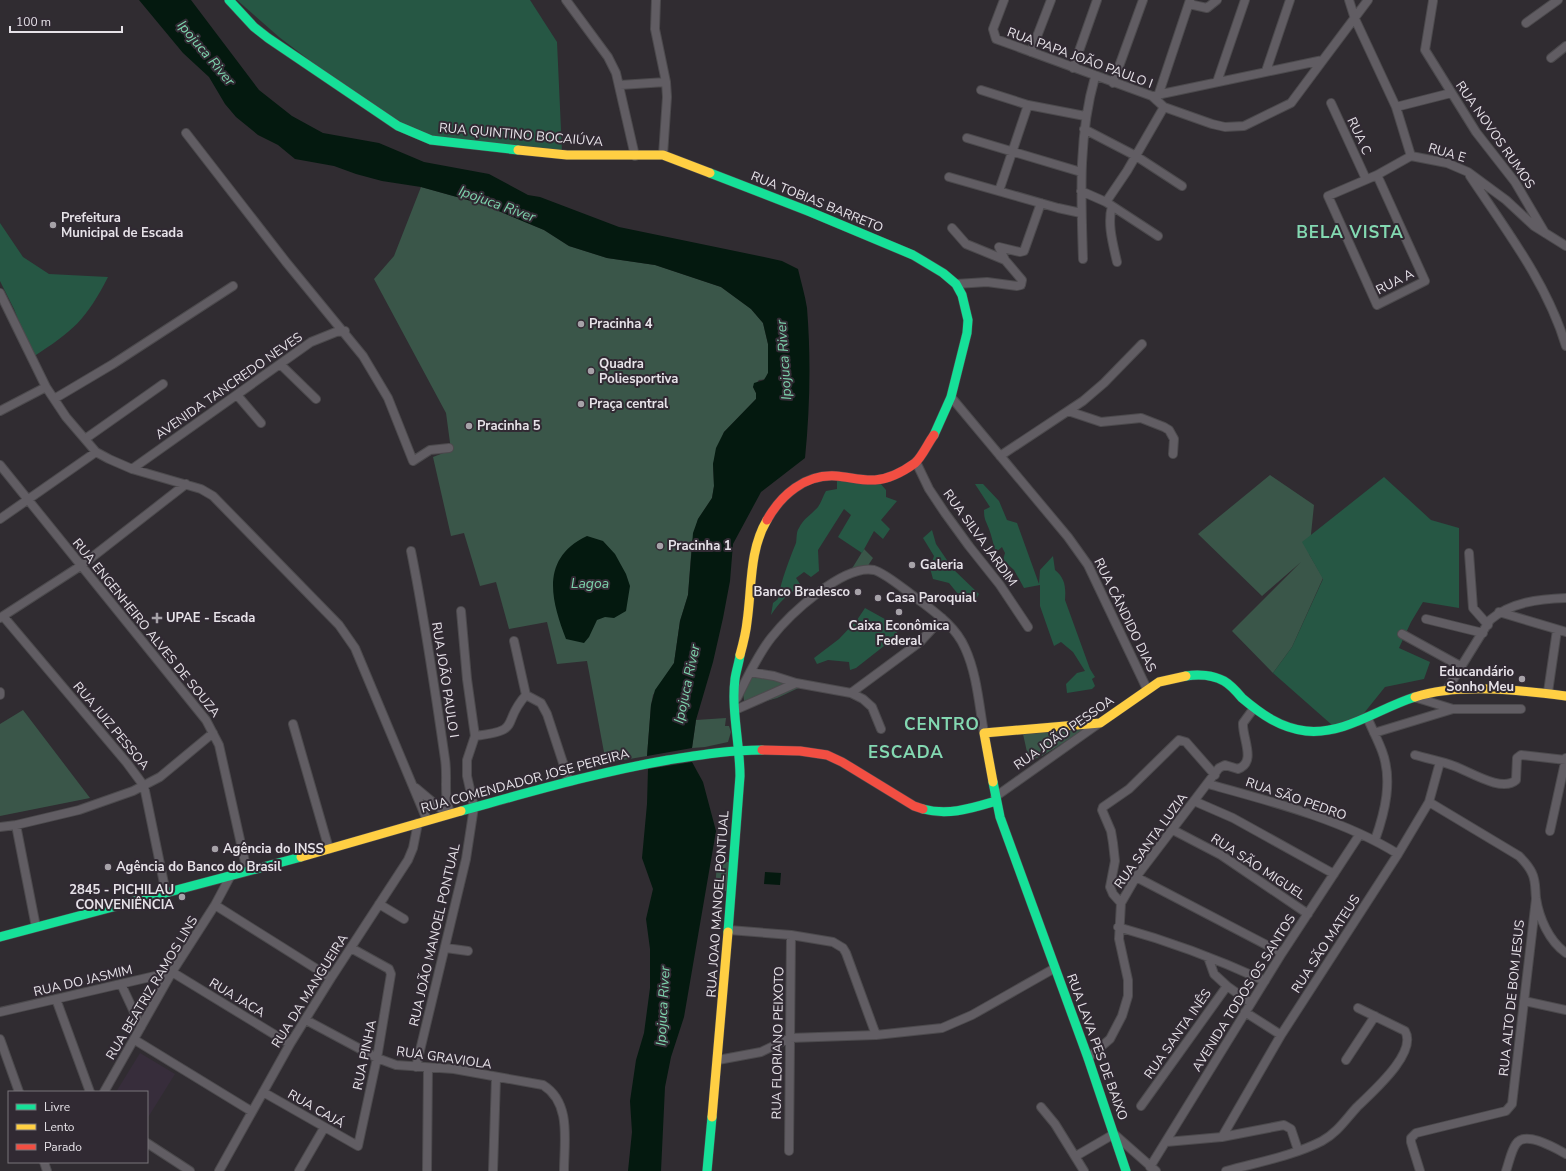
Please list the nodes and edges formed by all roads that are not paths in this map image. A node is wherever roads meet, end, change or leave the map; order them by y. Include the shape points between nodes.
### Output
1 (229, 0) edge
2 (566, 0) edge
3 (656, 0) edge
4 (1004, 0) edge
5 (1051, 0) edge
6 (1097, 0) edge
7 (1143, 0) edge
8 (1217, 0) edge
9 (1246, 0) edge
10 (1290, 0) edge
11 (1349, 0) edge
12 (1368, 0) edge
13 (1558, 0) edge
14 (1433, 1) dead end
15 (1189, 2) edge
16 (1355, 19) junction
17 (1526, 23) dead end
18 (1566, 46) edge
19 (1031, 52) junction
20 (1550, 58) dead end
21 (1323, 60) junction
22 (1073, 68) junction
23 (1266, 71) junction
24 (1095, 77) junction
25 (666, 82) junction
26 (1217, 82) junction
27 (1113, 83) junction
28 (620, 85) junction
29 (981, 90) dead end
30 (1451, 93) junction
31 (1155, 96) junction
32 (1331, 103) dead end
33 (1028, 105) junction
34 (1164, 107) junction
35 (1396, 107) junction
36 (1085, 116) junction
37 (1084, 129) junction
38 (186, 133) dead end
39 (967, 138) dead end
40 (1011, 152) junction
41 (663, 155) junction
42 (635, 156) junction
43 (1136, 156) junction
44 (1411, 156) junction
45 (1081, 172) junction
46 (1468, 172) junction
47 (1377, 175) junction
48 (949, 177) dead end
49 (1366, 179) junction
50 (1182, 186) dead end
51 (999, 191) junction
52 (1081, 191) junction
53 (1041, 202) junction
54 (1109, 204) junction
55 (1081, 213) junction
56 (952, 228) dead end
57 (1546, 235) junction
58 (1158, 236) dead end
59 (1566, 246) edge
60 (1083, 259) dead end
61 (1005, 260) junction
62 (1117, 262) dead end
63 (956, 284) junction
64 (233, 286) dead end
65 (0, 293) edge
66 (1377, 305) joint
67 (344, 331) junction
68 (1142, 344) dead end
69 (1566, 346) edge
70 (280, 364) junction
71 (163, 384) dead end
72 (46, 388) junction
73 (237, 395) junction
74 (951, 397) junction
75 (54, 399) junction
76 (316, 399) dead end
77 (0, 411) edge
78 (1068, 411) junction
79 (261, 424) dead end
80 (84, 439) junction
81 (449, 448) dead end
82 (96, 452) junction
83 (1173, 454) dead end
84 (1000, 456) junction
85 (916, 462) junction
86 (0, 465) edge
87 (132, 469) junction
88 (186, 484) junction
89 (27, 501) junction
90 (0, 519) edge
91 (411, 551) dead end
92 (1469, 553) dead end
93 (82, 565) junction
94 (1566, 598) edge
95 (461, 611) dead end
96 (1499, 612) junction
97 (2, 617) edge
98 (942, 618) junction
99 (1426, 619) dead end
100 (1488, 625) junction
101 (1028, 626) dead end
102 (1557, 630) junction
103 (1566, 632) edge
104 (1483, 633) junction
105 (1402, 634) dead end
106 (514, 642) dead end
107 (1462, 666) junction
108 (750, 672) junction
109 (796, 683) junction
110 (1148, 690) junction
111 (1446, 691) junction
112 (0, 692) edge
113 (1548, 692) junction
114 (851, 693) junction
115 (0, 695) edge
116 (526, 695) junction
117 (1566, 696) edge
118 (1412, 697) junction
119 (735, 706) junction
120 (1254, 708) junction
121 (1453, 709) junction
122 (1521, 709) dead end
123 (1367, 717) junction
124 (1100, 723) junction
125 (293, 724) dead end
126 (881, 728) dead end
127 (214, 733) junction
128 (984, 733) junction
129 (1374, 733) junction
130 (475, 736) junction
131 (740, 750) junction
132 (1415, 755) dead end
133 (1566, 759) edge
134 (1440, 762) junction
135 (1214, 775) junction
136 (569, 781) junction
137 (1208, 784) junction
138 (144, 786) junction
139 (415, 788) junction
140 (995, 799) junction
141 (1194, 802) junction
142 (1429, 802) junction
143 (474, 807) junction
144 (448, 814) junction
145 (427, 820) junction
146 (418, 823) junction
147 (16, 825) junction
148 (0, 827) edge
149 (1173, 830) junction
150 (1550, 831) dead end
151 (1360, 834) junction
152 (1375, 840) junction
153 (329, 849) junction
154 (1398, 854) junction
155 (247, 871) junction
156 (1334, 874) junction
157 (231, 875) junction
158 (1136, 877) junction
159 (166, 893) junction
160 (1536, 899) junction
161 (1121, 903) junction
162 (379, 904) junction
163 (215, 905) junction
164 (1308, 914) junction
165 (404, 919) dead end
166 (36, 927) junction
167 (1118, 927) junction
168 (729, 930) junction
169 (792, 935) junction
170 (0, 937) edge
171 (351, 948) junction
172 (446, 948) junction
173 (468, 951) dead end
174 (1282, 953) junction
175 (1566, 953) edge
176 (1208, 956) junction
177 (1054, 968) junction
178 (172, 972) junction
179 (330, 978) junction
180 (1264, 981) junction
181 (122, 984) junction
182 (1227, 986) junction
183 (56, 999) junction
184 (1524, 1001) junction
185 (1251, 1003) junction
186 (1358, 1008) dead end
187 (1566, 1010) edge
188 (0, 1012) edge
189 (1246, 1012) junction
190 (1375, 1016) junction
191 (306, 1020) junction
192 (142, 1027) junction
193 (876, 1035) junction
194 (1281, 1036) junction
195 (790, 1038) junction
196 (0, 1039) edge
197 (135, 1040) junction
198 (290, 1044) junction
199 (377, 1058) junction
200 (1088, 1058) junction
201 (718, 1060) junction
202 (1346, 1060) dead end
203 (416, 1067) junction
204 (428, 1068) junction
205 (496, 1078) junction
206 (19, 1091) edge
207 (90, 1091) edge
208 (105, 1091) edge
209 (263, 1092) junction
210 (1141, 1106) dead end
211 (1041, 1107) dead end
212 (251, 1111) junction
213 (324, 1128) junction
214 (1114, 1134) junction
215 (1222, 1137) junction
216 (1166, 1142) junction
217 (148, 1144) edge
218 (358, 1146) joint
219 (1298, 1150) junction
220 (789, 1151) dead end
221 (1566, 1154) edge
222 (1076, 1156) junction
223 (1153, 1169) edge
224 (190, 1171) edge
225 (219, 1171) edge
226 (300, 1171) edge
227 (427, 1171) edge
228 (493, 1171) edge
229 (564, 1171) edge
230 (707, 1171) edge
231 (1084, 1171) edge
232 (1126, 1171) edge
233 (1226, 1171) edge
234 (1420, 1171) edge
235 (1506, 1171) edge

1 - 42 street, RUA QUINTINO BOCAIÚVA via 268,38 398,126 415,134 442,142 470,146 567,155
2 - 28 street via 608,57
3 - 25 street via 655,29
4 - 19 street, RUA PAPA JOÃO PAULO I via 993,29 996,39
5 - 19 street
6 - 22 street
7 - 27 street
8 - 15 street via 1207,8
9 - 26 street
10 - 23 street
11 - 16 street
12 - 16 street, RUA PAPA JOÃO PAULO I
13 - 17 street
14 - 30 street, RUA NOVOS RUMOS via 1425,50
15 - 31 street
16 - 21 street, RUA PAPA JOÃO PAULO I
16 - 35 street
18 - 20 street
19 - 22 street, RUA PAPA JOÃO PAULO I
21 - 23 street
21 - 34 street, RUA PAPA JOÃO PAULO I via 1292,103 1244,126 1225,128
22 - 24 street, RUA PAPA JOÃO PAULO I
23 - 26 street
24 - 27 street, RUA PAPA JOÃO PAULO I
24 - 36 street
25 - 28 street
25 - 41 street
26 - 31 street
27 - 31 street, RUA PAPA JOÃO PAULO I
28 - 42 street
29 - 33 street
30 - 35 street
30 - 57 street, RUA NOVOS RUMOS via 1476,132 1515,182
31 - 34 street, RUA PAPA JOÃO PAULO I
32 - 49 street, RUA C
33 - 36 street
33 - 40 street
34 - 43 street
35 - 44 street
36 - 37 street
37 - 43 street
37 - 45 street
38 - 67 street via 314,298
39 - 40 street
40 - 45 street
40 - 51 street
41 - 42 street, RUA QUINTINO BOCAIÚVA
41 - 63 street, RUA TOBIAS BARRETO via 873,237 929,264
43 - 50 street
43 - 54 street
44 - 46 street, RUA E via 1447,163
44 - 47 street, RUA E
45 - 52 street
46 - 57 street, RUA E via 1506,200
46 - 69 street via 1529,265 1560,325
47 - 49 street, RUA E
47 - 66 street, RUA A via 1425,281
48 - 51 street
49 - 66 street, RUA E via 1328,196
51 - 53 street
52 - 54 street
52 - 55 street
53 - 55 street
53 - 61 street via 1024,251 999,247
54 - 58 street
54 - 62 street via 1112,243
55 - 60 street
56 - 61 street via 966,244
57 - 59 street, RUA E
61 - 63 street via 1022,280 1019,286 986,282
63 - 74 street via 966,307 967,333
64 - 75 street
65 - 72 street
67 - 70 street, AVENIDA TANCREDO NEVES via 311,342
67 - 81 street via 380,382 396,416 412,461 430,450
68 - 78 street via 1099,389
70 - 73 street, AVENIDA TANCREDO NEVES
70 - 76 street
71 - 80 street
72 - 75 street
72 - 77 street
73 - 79 street
73 - 87 street, AVENIDA TANCREDO NEVES
74 - 84 street, RUA CÂNDIDO DIAS
74 - 85 street via 935,434
75 - 80 street
78 - 83 street via 1101,422 1141,418 1164,427 1174,439
78 - 84 street
80 - 82 street
82 - 87 street
82 - 89 street
84 - 110 street, RUA CÂNDIDO DIAS via 1079,552 1097,581
85 - 101 street, RUA SILVA JARDIM via 929,489 945,513
85 - 119 street, RUA JOAO MANOEL PONTUAL via 896,474 876,480 834,476 810,479 798,485 776,504 760,531 753,563 747,623 737,667
86 - 89 street, RUA ENGENHEIRO ALVES DE SOUZA
87 - 88 street
88 - 93 street
88 - 139 street via 201,489 224,505 340,625 350,639
89 - 90 street
89 - 93 street, RUA ENGENHEIRO ALVES DE SOUZA
91 - 144 street, RUA JOÃO PAULO I via 445,761 445,799
92 - 100 street via 1473,608
93 - 97 street
93 - 127 street, RUA ENGENHEIRO ALVES DE SOUZA
94 - 96 street via 1521,603
95 - 130 street via 466,679
96 - 100 street
96 - 102 street
97 - 138 street, RUA JUIZ PESSOA
98 - 108 street via 903,588 873,570 864,570 850,574 823,590 780,628
98 - 114 street via 920,642
98 - 128 street via 961,640 969,658
99 - 104 street
100 - 104 street
102 - 103 street
102 - 113 street
104 - 107 street
105 - 107 street
106 - 116 street
107 - 111 street
108 - 109 street
108 - 119 street
109 - 114 street
109 - 119 street
110 - 120 street, RUA JOÃO PESSOA via 1159,682 1205,675 1224,682
110 - 124 street, RUA JOÃO PESSOA
111 - 113 street, RUA JOÃO PESSOA
111 - 118 street, RUA JOÃO PESSOA
112 - 115 street
113 - 117 street, RUA JOÃO PESSOA
114 - 126 street via 872,707
116 - 130 street via 516,708 508,728 499,733
116 - 136 street via 541,703 547,714
118 - 121 street
118 - 123 street, RUA JOÃO PESSOA
119 - 131 street, RUA JOAO MANOEL PONTUAL
120 - 123 street, RUA JOÃO PESSOA via 1277,724 1305,731 1333,730
120 - 135 street via 1243,723 1248,755 1246,762 1238,769 1222,766
121 - 122 street
121 - 129 street
123 - 129 street
124 - 128 street
124 - 140 street, RUA JOÃO PESSOA
125 - 153 street
127 - 138 street
127 - 155 street, RUA ENGENHEIRO ALVES DE SOUZA
128 - 140 street, RUA LAVA PES DE BAIXO
129 - 152 street via 1383,753 1387,789 1384,814
130 - 143 street via 467,760 467,776
131 - 136 street, RUA COMENDADOR JOSE PEREIRA via 638,765
131 - 140 street, RUA COMENDADOR JOSE PEREIRA via 800,751 827,755 926,811 952,812
131 - 168 street, RUA JOAO MANOEL PONTUAL
132 - 134 street
133 - 134 street via 1519,755 1516,780 1509,783 1493,782
133 - 150 street
134 - 142 street, RUA SÃO MATEUS
135 - 137 street, RUA SANTA LUZIA
135 - 161 street via 1184,740 1176,742 1129,789 1103,807 1111,831 1115,861 1110,882 1113,894
136 - 143 street, RUA COMENDADOR JOSE PEREIRA
137 - 141 street, RUA SANTA LUZIA
137 - 151 street, RUA SÃO PEDRO via 1294,809
138 - 147 street via 97,805
138 - 159 street, RUA JUIZ PESSOA
139 - 144 street
139 - 145 street
140 - 177 street, RUA LAVA PES DE BAIXO
141 - 149 street, RUA SANTA LUZIA
141 - 156 street via 1233,818
142 - 154 street, RUA SÃO MATEUS
142 - 160 street via 1509,848 1528,866 1533,875
143 - 144 street, RUA COMENDADOR JOSE PEREIRA
143 - 172 street, RUA JOÃO MANOEL PONTUAL via 466,859
144 - 145 street, RUA COMENDADOR JOSE PEREIRA
145 - 146 street, RUA COMENDADOR JOSE PEREIRA
146 - 153 street, RUA COMENDADOR JOSE PEREIRA
146 - 162 street, RUA DA MANGUEIRA via 408,860
147 - 148 street
147 - 166 street
149 - 158 street, RUA SANTA LUZIA
149 - 164 street, RUA SÃO MIGUEL via 1221,855
151 - 152 street, RUA SÃO PEDRO
151 - 156 street, AVENIDA TODOS OS SANTOS
152 - 154 street, RUA SÃO PEDRO
153 - 155 street, RUA COMENDADOR JOSE PEREIRA
154 - 194 street, RUA SÃO MATEUS
155 - 157 street, RUA COMENDADOR JOSE PEREIRA
156 - 164 street, AVENIDA TODOS OS SANTOS
157 - 159 street, RUA COMENDADOR JOSE PEREIRA
157 - 163 street, RUA BEATRIZ RAMOS LINS
158 - 161 street, RUA SANTA LUZIA
158 - 174 street
159 - 166 street, RUA COMENDADOR JOSE PEREIRA
160 - 175 street via 1550,936
160 - 184 street, RUA ALTO DE BOM JESUS
161 - 167 street, RUA SANTA LUZIA
162 - 165 street
162 - 171 street, RUA DA MANGUEIRA
163 - 178 street, RUA BEATRIZ RAMOS LINS
163 - 179 street
164 - 174 street, AVENIDA TODOS OS SANTOS
166 - 170 street, RUA COMENDADOR JOSE PEREIRA
167 - 176 street
167 - 200 street, RUA SANTA LUZIA via 1121,954 1128,980 1128,996 1119,1023 1110,1039
168 - 169 street
168 - 201 street, RUA JOAO MANOEL PONTUAL
169 - 193 street via 833,942 843,948
169 - 195 street, RUA FLORIANO PEIXOTO
171 - 179 street, RUA DA MANGUEIRA
171 - 199 street, RUA PINHA via 389,969 392,981
172 - 173 street
172 - 203 street, RUA JOÃO MANOEL PONTUAL
174 - 180 street, AVENIDA TODOS OS SANTOS
176 - 180 street
176 - 182 street, RUA SANTA INÊS via 1214,974
177 - 193 street via 956,1023 926,1030
177 - 200 street, RUA LAVA PES DE BAIXO
178 - 181 street, RUA DO JASMIM
178 - 192 street, RUA BEATRIZ RAMOS LINS
178 - 198 street, RUA JACA
179 - 191 street, RUA DA MANGUEIRA
180 - 185 street, AVENIDA TODOS OS SANTOS
181 - 183 street, RUA DO JASMIM
181 - 192 street
182 - 185 street
182 - 210 street, RUA SANTA INÊS
183 - 188 street, RUA DO JASMIM
183 - 207 street
184 - 187 street
184 - 234 street, RUA ALTO DE BOM JESUS via 1514,1100 1510,1108 1416,1133 1411,1138
185 - 189 street, AVENIDA TODOS OS SANTOS
186 - 190 street
189 - 194 street
189 - 216 street, AVENIDA TODOS OS SANTOS
190 - 202 street
190 - 219 street via 1407,1034 1407,1043 1399,1061 1388,1077 1332,1135 1315,1145
191 - 198 street, RUA DA MANGUEIRA
191 - 199 street, RUA GRAVIOLA
192 - 197 street, RUA BEATRIZ RAMOS LINS
193 - 195 street
194 - 215 street, RUA SÃO MATEUS
195 - 201 street via 762,1052
195 - 220 street, RUA FLORIANO PEIXOTO
196 - 206 street
197 - 208 street, RUA BEATRIZ RAMOS LINS
197 - 212 street
198 - 209 street, RUA DA MANGUEIRA
199 - 203 street, RUA GRAVIOLA via 396,1065
199 - 218 street, RUA PINHA
200 - 214 street, RUA LAVA PES DE BAIXO
201 - 230 street, RUA JOAO MANOEL PONTUAL
203 - 204 street, RUA GRAVIOLA
204 - 205 street, RUA GRAVIOLA via 472,1072
204 - 227 street
205 - 228 street
205 - 229 street, RUA GRAVIOLA via 543,1085 558,1099 564,1122
209 - 212 street, RUA DA MANGUEIRA
209 - 213 street, RUA CAJÁ
211 - 222 street
212 - 225 street, RUA DA MANGUEIRA
213 - 218 street, RUA CAJÁ
213 - 226 street
214 - 222 street
214 - 223 street
214 - 232 street, RUA LAVA PES DE BAIXO
215 - 216 street
215 - 219 street via 1284,1125 1291,1129
216 - 223 street, AVENIDA TODOS OS SANTOS
217 - 224 street
219 - 233 street
221 - 235 street via 1533,1139 1524,1138 1515,1146
222 - 231 street

